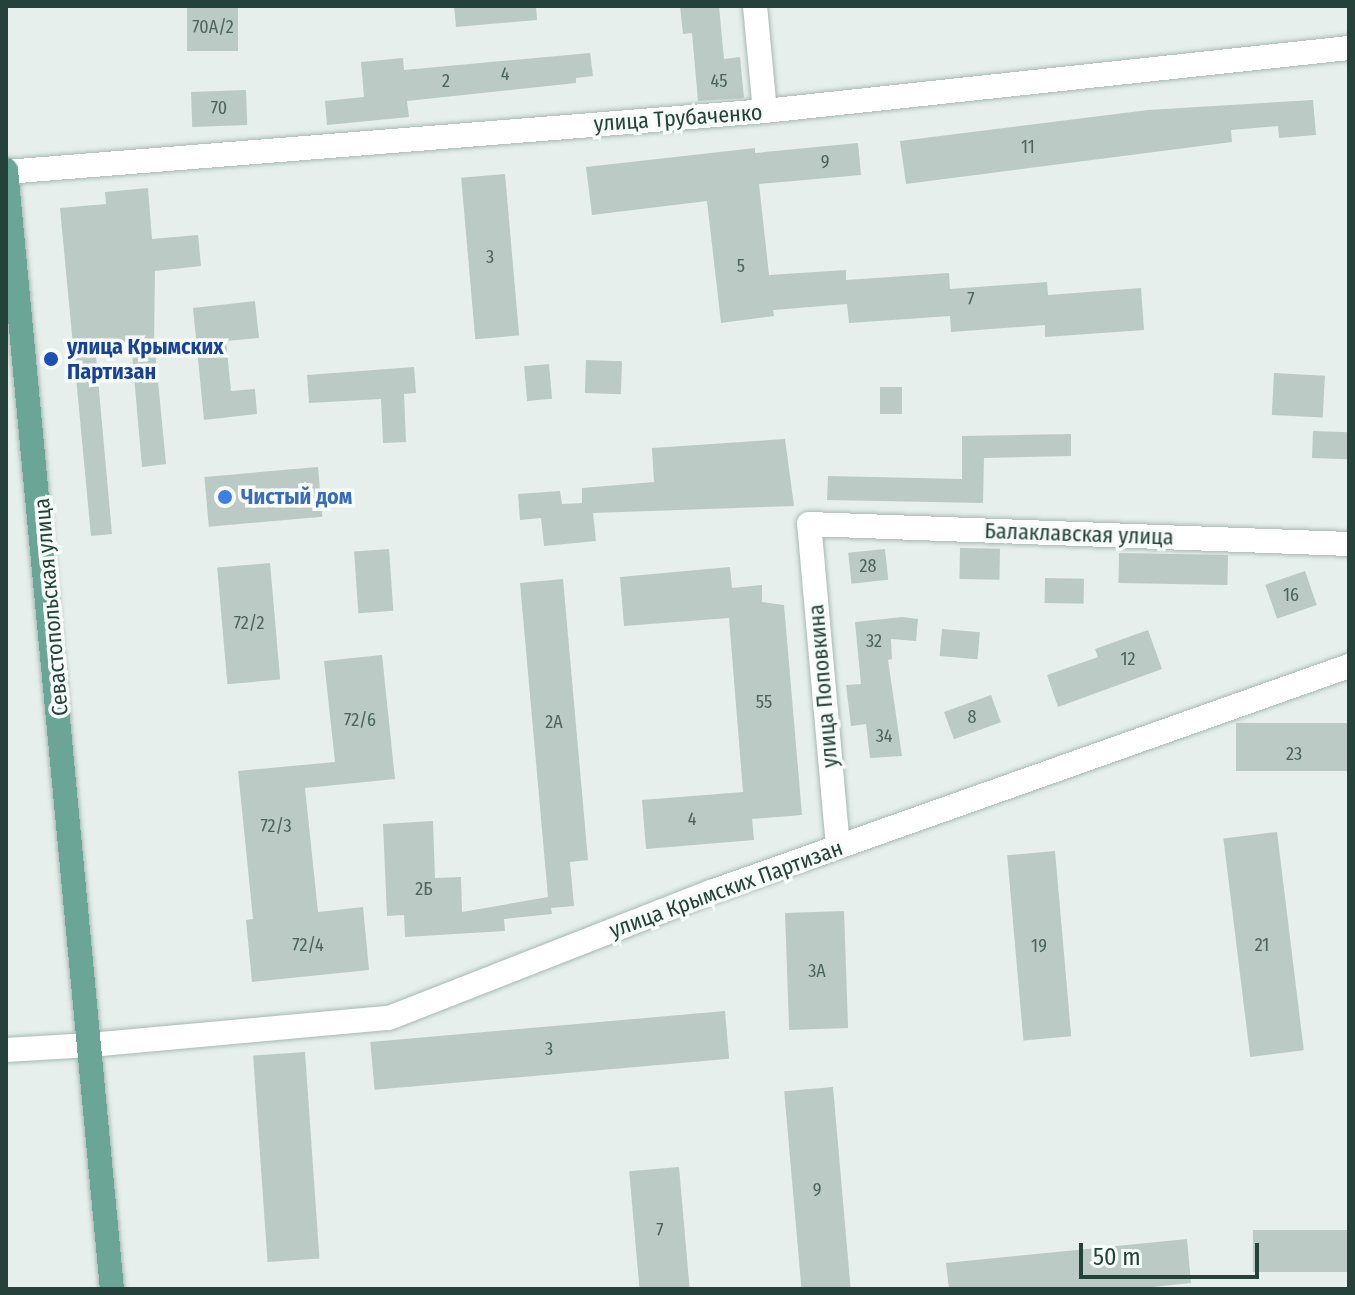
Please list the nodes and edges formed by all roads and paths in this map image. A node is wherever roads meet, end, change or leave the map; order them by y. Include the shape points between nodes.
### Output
1 (755, 6) edge
2 (1349, 48) edge
3 (765, 111) junction
4 (6, 171) edge
5 (809, 524) joint
6 (1349, 544) edge
7 (1349, 666) edge
8 (838, 847) junction
9 (90, 1045) junction
10 (6, 1050) edge
11 (112, 1289) edge

1 - 3 street
2 - 3 street, улица Трубаченко
3 - 4 street, улица Трубаченко
4 - 9 main road, Севастопольская улица
5 - 6 street, Балаклавская улица
5 - 8 street, улица Поповкина
7 - 8 street, улица Крымских Партизан
8 - 9 street, улица Крымских Партизан via 389,1018
9 - 10 street
9 - 11 main road, Севастопольская улица

